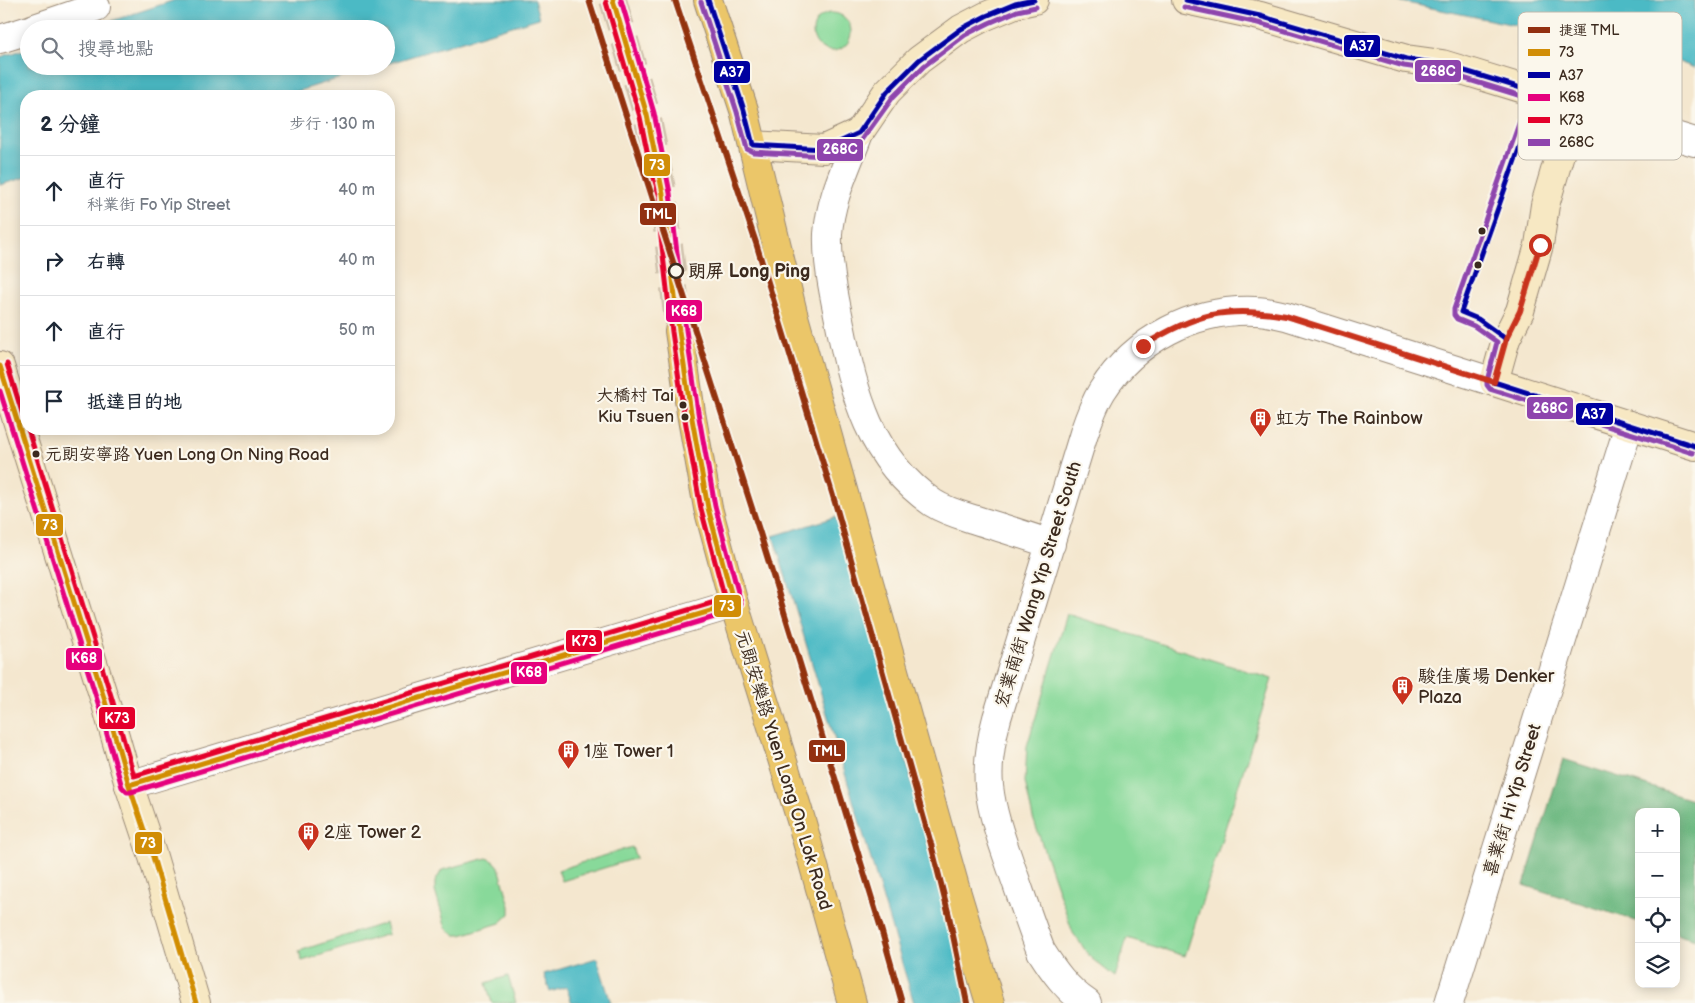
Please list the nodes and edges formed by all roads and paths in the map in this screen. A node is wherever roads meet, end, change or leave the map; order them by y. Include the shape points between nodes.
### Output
1 (708, 0) edge
2 (1034, 0) edge
3 (1186, 0) edge
4 (96, 7) dead end
5 (57, 20) edge
6 (20, 32) edge
7 (0, 39) edge
8 (1518, 88) edge
9 (859, 133) junction
10 (1682, 138) edge
11 (1695, 142) edge
12 (753, 145) junction
13 (1558, 160) edge
14 (679, 331) tunnel mouth
15 (0, 366) edge
16 (1494, 382) junction
17 (1629, 425) junction
18 (20, 430) edge
19 (22, 435) edge
20 (1695, 446) edge
21 (1051, 544) junction
22 (734, 604) junction
23 (129, 785) junction
24 (196, 1003) edge
25 (852, 1003) edge
26 (990, 1003) edge
27 (1087, 1003) edge
28 (1449, 1003) edge

1 - 12 main road
2 - 9 street via 1015,4 961,29 919,60 887,92
3 - 8 street via 1260,16 1406,59 1442,64
4 - 5 street
6 - 7 street
9 - 12 street via 824,149
9 - 21 street via 831,212 828,234 834,297 849,369 865,417 895,468 936,504
10 - 11 street
12 - 26 main road via 793,313
13 - 16 street via 1545,205 1540,245
14 - 22 main road, 元朗安樂路 Yuen Long On Lok Road via 708,508
15 - 18 street
16 - 17 street
16 - 21 street, 宏業南街 Wang Yip Street South via 1286,316 1264,312 1226,312 1197,318 1143,346 1121,366 1103,390 1092,411
17 - 20 street
17 - 28 street, 喜業街 Hi Yip Street
19 - 23 street
21 - 27 street, 宏業南街 Wang Yip Street South via 991,740 989,785 998,829 1041,951 1066,985
22 - 23 street
22 - 25 main road, 元朗安樂路 Yuen Long On Lok Road via 801,820
23 - 24 street

